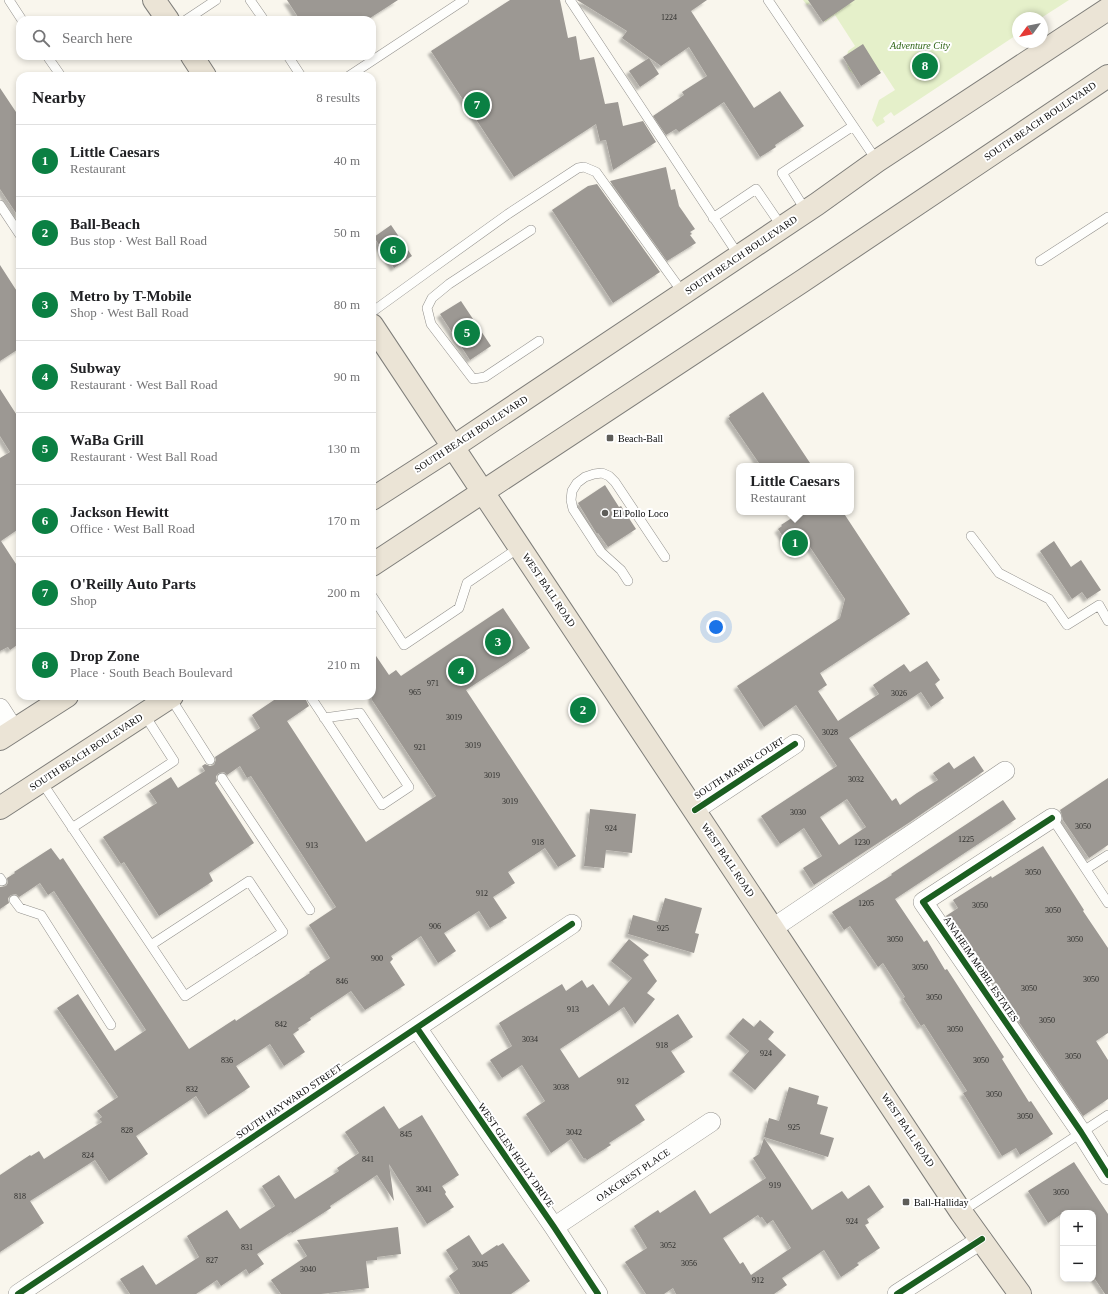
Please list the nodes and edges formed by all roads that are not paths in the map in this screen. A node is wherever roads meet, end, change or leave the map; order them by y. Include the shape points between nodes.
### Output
1 (8, 0) edge
2 (154, 0) edge
3 (216, 0) edge
4 (250, 0) edge
5 (464, 0) edge
6 (570, 0) edge
7 (768, 0) edge
8 (1108, 9) edge
9 (19, 16) edge
10 (165, 16) edge
11 (192, 16) edge
12 (261, 16) edge
13 (376, 58) edge
14 (50, 60) edge
15 (195, 60) edge
16 (291, 60) edge
17 (373, 60) edge
18 (58, 72) edge
19 (202, 72) edge
20 (298, 72) edge
21 (355, 72) edge
22 (1108, 76) edge
23 (853, 126) junction
24 (877, 161) junction
25 (0, 205) edge
26 (806, 211) junction
27 (1108, 217) edge
28 (713, 218) junction
29 (782, 227) junction
30 (16, 229) edge
31 (531, 230) dead end
32 (739, 256) junction
33 (1040, 261) dead end
34 (683, 293) junction
35 (376, 309) edge
36 (376, 331) edge
37 (539, 341) dead end
38 (453, 447) junction
39 (483, 492) junction
40 (376, 496) edge
41 (971, 536) dead end
42 (520, 547) junction
43 (665, 557) dead end
44 (376, 562) edge
45 (628, 581) dead end
46 (376, 602) edge
47 (1108, 621) edge
48 (60, 700) edge
49 (166, 700) edge
50 (173, 700) edge
51 (313, 700) edge
52 (0, 708) edge
53 (144, 714) junction
54 (324, 718) junction
55 (7, 735) edge
56 (795, 744) dead end
57 (210, 760) dead end
58 (1005, 771) dead end
59 (222, 778) dead end
60 (41, 781) junction
61 (0, 808) edge
62 (695, 810) junction
63 (1052, 818) joint
64 (72, 828) junction
65 (1108, 855) edge
66 (1086, 870) junction
67 (14, 900) dead end
68 (1108, 903) edge
69 (310, 910) dead end
70 (572, 924) dead end
71 (773, 928) junction
72 (150, 945) junction
73 (111, 1025) dead end
74 (417, 1028) junction
75 (1108, 1114) edge
76 (711, 1122) dead end
77 (1081, 1132) junction
78 (1108, 1175) edge
79 (961, 1212) junction
80 (554, 1227) junction
81 (982, 1240) junction
82 (38, 1289) edge
83 (18, 1294) edge
84 (598, 1294) edge
85 (897, 1294) edge
86 (1020, 1294) edge

1 - 9 lane
2 - 10 main road
3 - 11 lane
4 - 12 lane
5 - 13 lane
6 - 28 lane
7 - 23 lane
8 - 24 main road, SOUTH BEACH BOULEVARD
14 - 18 lane
15 - 19 main road
16 - 20 lane
17 - 21 lane
22 - 39 main road, SOUTH BEACH BOULEVARD
23 - 24 lane
23 - 26 lane via 782,173
24 - 26 main road, SOUTH BEACH BOULEVARD
25 - 30 lane
26 - 29 main road, SOUTH BEACH BOULEVARD
27 - 33 lane
28 - 29 lane via 756,189
28 - 32 lane
29 - 32 main road, SOUTH BEACH BOULEVARD
31 - 37 lane via 449,284 432,298 427,308 431,324 473,379 485,377
32 - 34 main road, SOUTH BEACH BOULEVARD
34 - 35 lane via 596,172 584,167 578,168 508,214
34 - 38 main road, SOUTH BEACH BOULEVARD
36 - 38 main road, WEST BALL ROAD
38 - 39 main road, WEST BALL ROAD
38 - 40 main road, SOUTH BEACH BOULEVARD
39 - 42 main road, WEST BALL ROAD
39 - 44 main road, SOUTH BEACH BOULEVARD
41 - 47 lane via 1000,573 1049,599 1067,625 1099,605
42 - 46 lane via 467,583 459,608 404,645
42 - 62 main road, WEST BALL ROAD
43 - 45 lane via 615,482 602,473 585,477 572,491 573,509 601,552 621,570
48 - 55 main road
49 - 53 main road, SOUTH BEACH BOULEVARD
50 - 57 lane
51 - 54 lane
52 - 55 street
53 - 60 main road, SOUTH BEACH BOULEVARD
53 - 64 lane via 174,761
54 - 54 lane via 382,805 409,786 360,713
56 - 62 street, SOUTH MARIN COURT
58 - 71 street
59 - 69 lane
60 - 61 main road, SOUTH BEACH BOULEVARD
60 - 64 lane
62 - 71 main road, WEST BALL ROAD
63 - 66 lane
63 - 77 street, ANAHEIM MOBIL ESTATES via 923,902
64 - 72 lane
65 - 66 lane
66 - 68 lane
67 - 73 lane via 20,908 41,915
70 - 74 street, SOUTH HAYWARD STREET
71 - 79 main road, WEST BALL ROAD
72 - 72 lane via 185,996 283,932 249,881
74 - 80 street, WEST GLEN HOLLY DRIVE
74 - 82 street, SOUTH HAYWARD STREET
75 - 77 lane
76 - 80 street, OAKCREST PLACE
77 - 78 street, ANAHEIM MOBIL ESTATES
77 - 79 lane
79 - 81 main road, WEST BALL ROAD
80 - 84 street, WEST GLEN HOLLY DRIVE
81 - 85 street
81 - 86 main road, WEST BALL ROAD
82 - 83 street, SOUTH HAYWARD STREET

